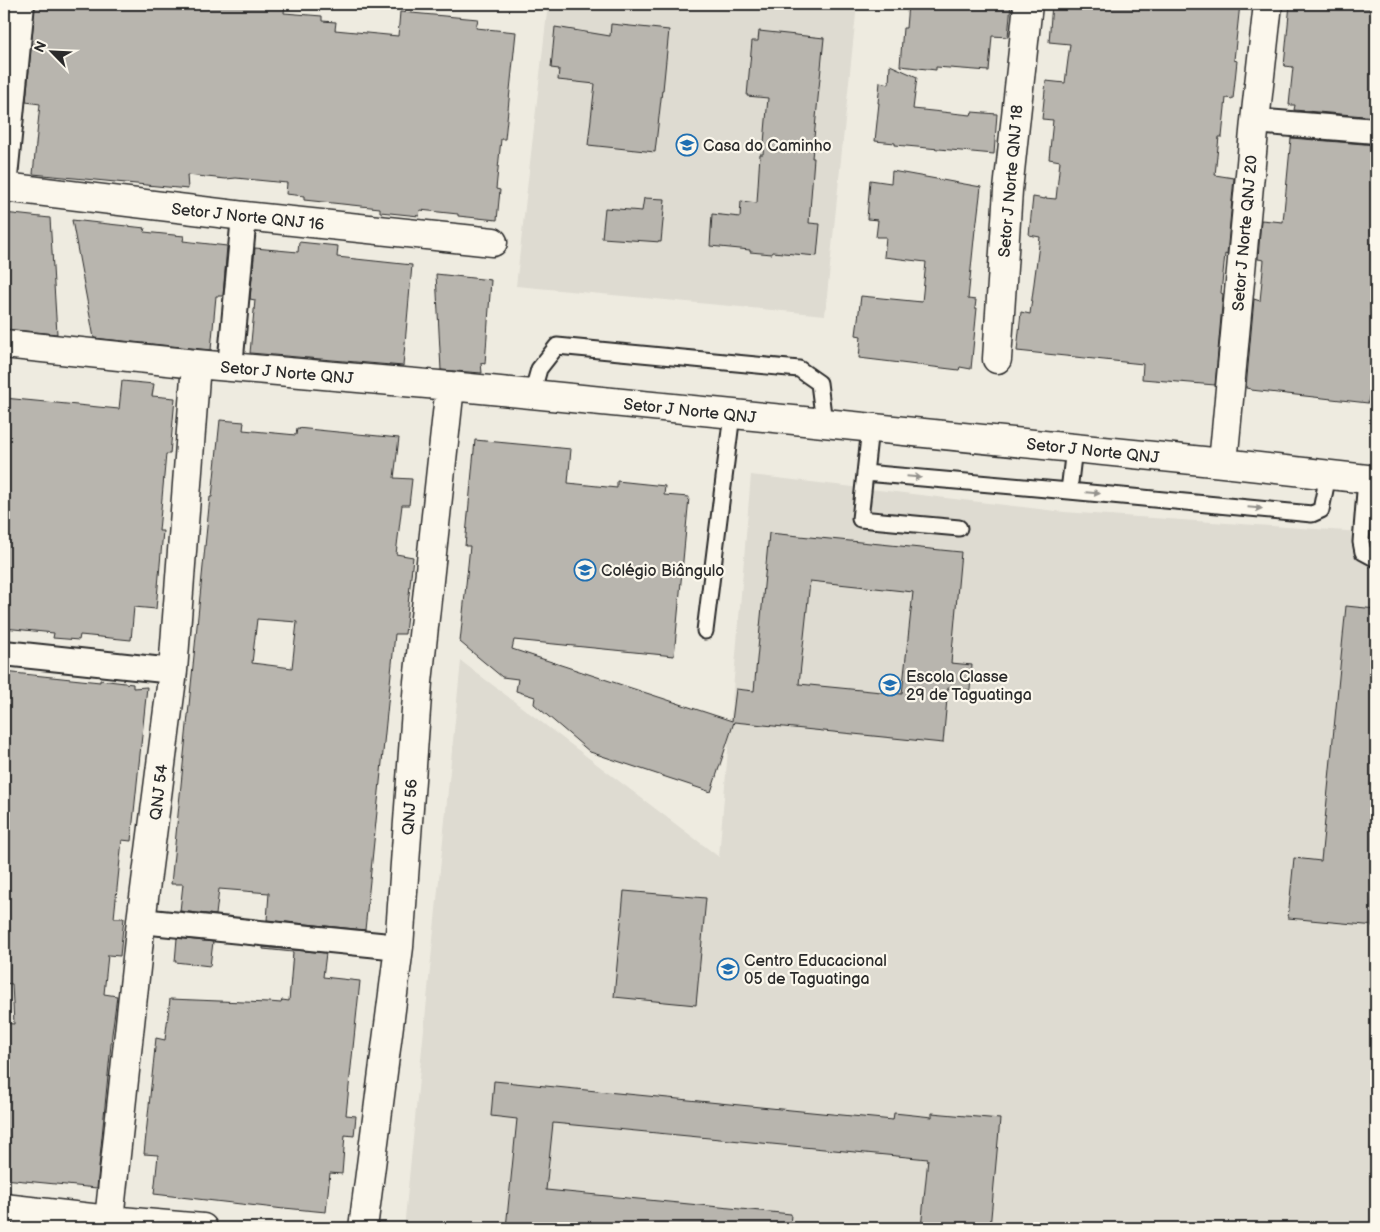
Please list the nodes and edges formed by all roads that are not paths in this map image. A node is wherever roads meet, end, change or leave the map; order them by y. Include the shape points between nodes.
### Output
1 (22, 4) edge
2 (1028, 4) edge
3 (1268, 4) edge
4 (1255, 121) junction
5 (1376, 131) edge
6 (4, 187) edge
7 (244, 216) junction
8 (493, 242) dead end
9 (4, 344) edge
10 (997, 359) dead end
11 (196, 364) junction
12 (230, 367) junction
13 (450, 386) junction
14 (532, 394) junction
15 (732, 414) junction
16 (824, 423) junction
17 (870, 428) junction
18 (1074, 448) junction
19 (1222, 463) junction
20 (865, 473) junction
21 (1328, 475) junction
22 (1371, 480) edge
23 (1069, 490) junction
24 (959, 528) dead end
25 (1376, 559) edge
26 (705, 631) dead end
27 (4, 653) edge
28 (173, 671) junction
29 (141, 921) junction
30 (399, 947) junction
31 (20, 1216) edge
32 (109, 1220) junction
33 (203, 1228) edge
34 (364, 1228) edge

1 - 6 street, Setor J Norte QNJ 16
2 - 10 street, Setor J Norte QNJ 18 via 1008,190
3 - 4 street, Setor J Norte QNJ 20
4 - 5 street
4 - 19 street, Setor J Norte QNJ 20
6 - 7 street, Setor J Norte QNJ 16
7 - 8 street, Setor J Norte QNJ 16
7 - 12 street
9 - 11 street, Setor J Norte QNJ
11 - 12 street, Setor J Norte QNJ
11 - 28 street, QNJ 54
12 - 13 street, Setor J Norte QNJ
13 - 14 street, Setor J Norte QNJ
13 - 30 street, QNJ 56 via 418,682
14 - 15 street, Setor J Norte QNJ
14 - 16 lane via 539,369 557,346 789,368 799,369 819,383
15 - 16 street, Setor J Norte QNJ
15 - 26 lane
16 - 17 street, Setor J Norte QNJ
17 - 18 street, Setor J Norte QNJ
17 - 20 lane
18 - 19 street, Setor J Norte QNJ
18 - 23 lane
19 - 21 street, Setor J Norte QNJ
20 -> 23 lane
20 - 24 lane via 860,519
21 - 22 street, Setor J Norte QNJ
23 -> 21 lane via 1312,514 1321,510
22 - 25 lane via 1361,542 1363,552
27 - 28 street
28 - 29 street, QNJ 54
29 - 30 street
29 - 32 street, QNJ 54
30 - 34 street, QNJ 56
31 - 32 street
32 - 33 street

